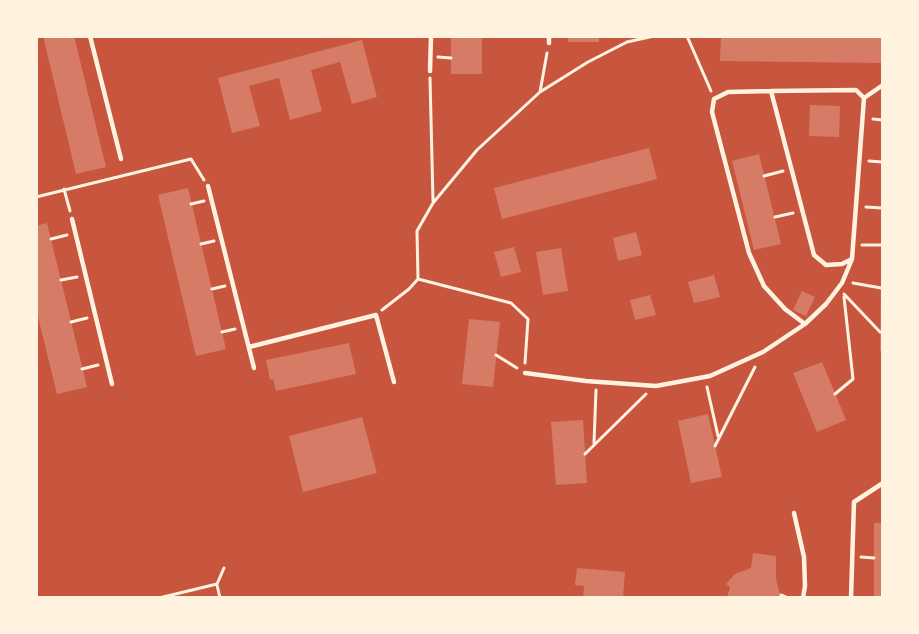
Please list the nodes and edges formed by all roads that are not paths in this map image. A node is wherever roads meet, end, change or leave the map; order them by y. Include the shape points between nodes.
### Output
1 (90, 36) edge
2 (431, 36) edge
3 (549, 36) edge
4 (549, 43) road end
5 (430, 71) road end
6 (883, 85) edge
7 (771, 91) junction
8 (864, 98) junction
9 (121, 159) dead end
10 (208, 186) road end
11 (72, 219) road end
12 (852, 259) junction
13 (805, 324) junction
14 (249, 347) junction
15 (254, 368) dead end
16 (525, 373) road end
17 (394, 382) dead end
18 (112, 384) dead end
19 (883, 483) edge
20 (794, 513) dead end
21 (803, 598) edge
22 (850, 598) edge

1 - 9 lane
2 - 5 lane
3 - 4 lane
6 - 8 lane
7 - 8 lane via 856,90
7 - 12 lane via 814,255 826,265
7 - 13 lane via 728,92 714,99 712,112 749,253 764,286
8 - 12 lane
10 - 14 lane
11 - 18 lane
12 - 13 lane via 843,281
13 - 16 lane via 763,352 705,377 656,386
14 - 15 lane
14 - 17 lane via 376,315
19 - 22 lane via 854,502
20 - 21 lane via 804,557

